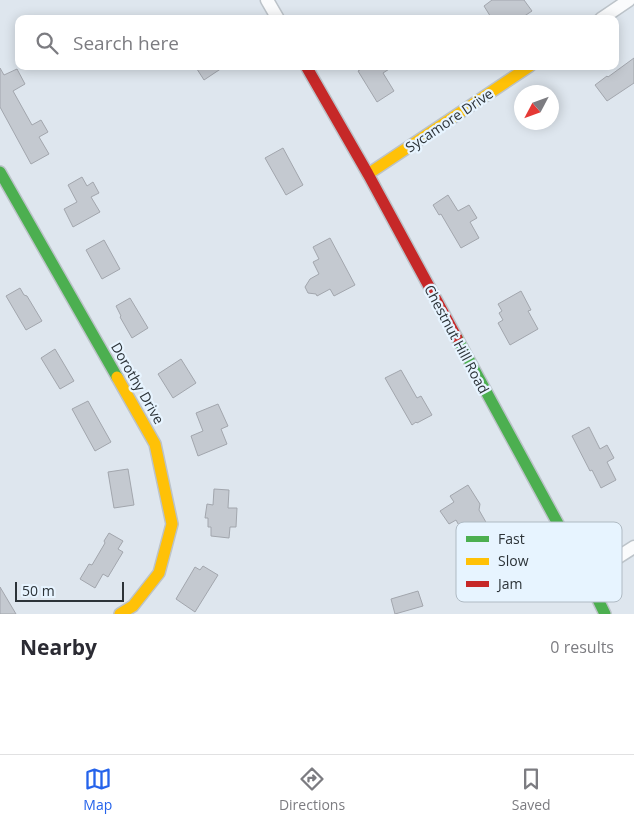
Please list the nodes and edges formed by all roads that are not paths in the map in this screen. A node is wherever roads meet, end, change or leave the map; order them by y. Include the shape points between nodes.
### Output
1 (267, 0) edge
2 (629, 0) edge
3 (276, 15) edge
4 (607, 15) edge
5 (308, 70) edge
6 (524, 70) edge
7 (0, 172) edge
8 (368, 174) junction
9 (557, 522) edge
10 (634, 547) edge
11 (622, 555) edge
12 (599, 602) edge
13 (120, 614) edge
14 (605, 614) edge

1 - 3 street
2 - 4 street
5 - 8 street, Chestnut Hill Road
6 - 8 street, Sycamore Drive
7 - 13 street, Dorothy Drive via 156,444 172,524 159,573 133,606
8 - 9 street, Chestnut Hill Road
10 - 11 street
12 - 14 street, Chestnut Hill Road

